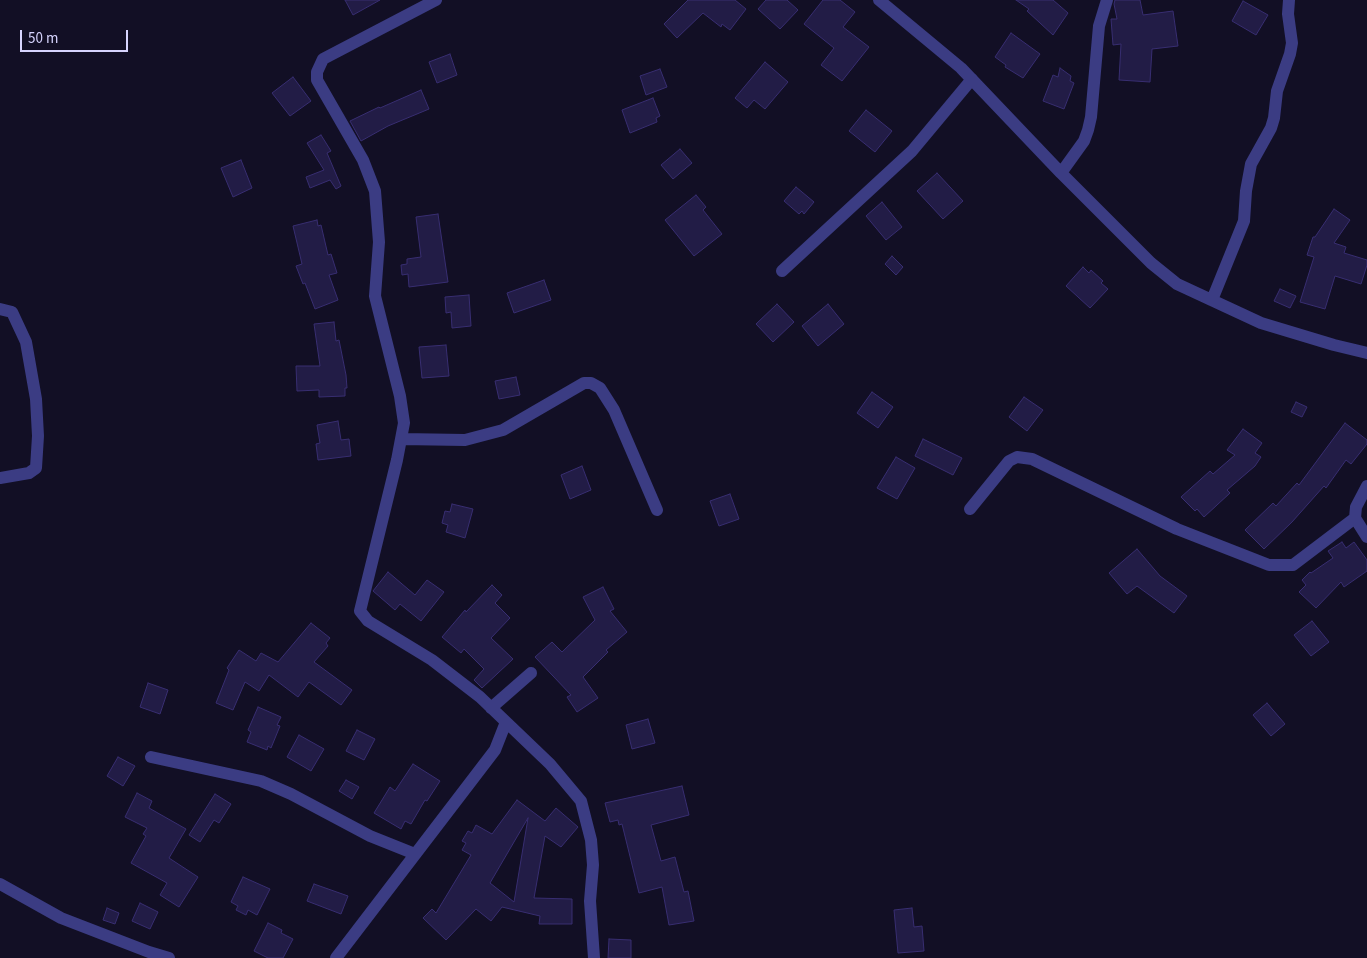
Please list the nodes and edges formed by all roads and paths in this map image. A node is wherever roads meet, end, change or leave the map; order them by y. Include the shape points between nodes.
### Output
1 (436, 0) edge
2 (879, 0) edge
3 (1107, 0) edge
4 (1289, 0) edge
5 (972, 79) junction
6 (1061, 173) junction
7 (782, 271) dead end
8 (1212, 300) junction
9 (0, 309) edge
10 (1367, 353) edge
11 (401, 439) junction
12 (0, 478) edge
13 (1367, 486) edge
14 (970, 509) dead end
15 (657, 510) dead end
16 (1355, 518) junction
17 (1367, 537) edge
18 (531, 673) dead end
19 (491, 708) junction
20 (506, 722) junction
21 (151, 757) dead end
22 (415, 854) junction
23 (0, 884) edge
24 (147, 955) edge
25 (168, 958) edge
26 (336, 958) edge
27 (594, 958) edge

1 - 11 street via 323,59 317,72 317,80 363,160 375,192 379,242 375,296 400,396 404,423
2 - 5 street
3 - 6 street via 1100,18 1088,130
4 - 8 street via 1292,43 1277,91 1274,118 1251,164 1244,221
5 - 6 street
5 - 7 street via 912,151
6 - 8 street via 1151,263 1177,284
8 - 10 street via 1261,323
9 - 12 street via 12,312 26,342 36,399 38,436 36,468 28,473
11 - 15 street via 465,440 503,430 584,383 591,383 600,388 614,410
11 - 19 street via 360,611 368,621 432,660
13 - 16 street via 1356,507
14 - 16 street via 1009,461 1017,457 1032,459 1177,529 1269,566 1293,565
16 - 17 street
18 - 19 street
19 - 20 street
20 - 22 street via 495,750
20 - 27 street via 550,764 581,801 591,840 590,901
21 - 22 street via 261,782 291,794 370,836
22 - 26 street
23 - 24 street via 61,918
24 - 25 street

